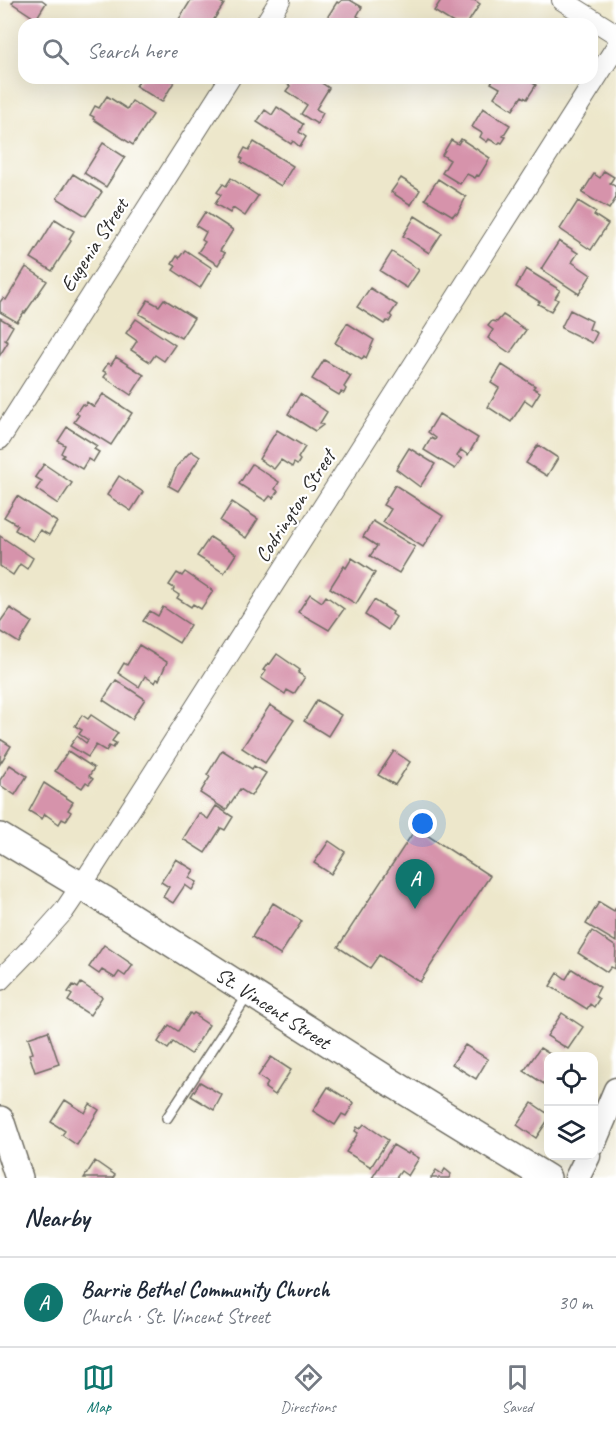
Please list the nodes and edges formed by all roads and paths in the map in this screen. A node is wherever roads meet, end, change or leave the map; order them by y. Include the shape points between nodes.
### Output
1 (280, 0) edge
2 (562, 0) edge
3 (269, 18) edge
4 (591, 18) edge
5 (598, 23) edge
6 (616, 34) edge
7 (616, 47) edge
8 (598, 75) edge
9 (226, 84) edge
10 (592, 84) edge
11 (0, 439) edge
12 (0, 837) edge
13 (81, 886) junction
14 (0, 980) edge
15 (249, 992) junction
16 (613, 1104) edge
17 (167, 1118) dead end
18 (0, 1120) edge
19 (598, 1134) edge
20 (586, 1160) edge
21 (19, 1178) edge
22 (547, 1178) edge
23 (577, 1178) edge

1 - 3 street
2 - 4 street
5 - 6 street
7 - 8 street, Codrington Street
9 - 11 street, Eugenia Street
10 - 13 street, Codrington Street
12 - 13 main road, St. Vincent Street
13 - 14 street, Codrington Street
13 - 15 main road, St. Vincent Street
15 - 17 lane
15 - 22 main road, St. Vincent Street
16 - 19 street
18 - 21 main road
20 - 23 street

